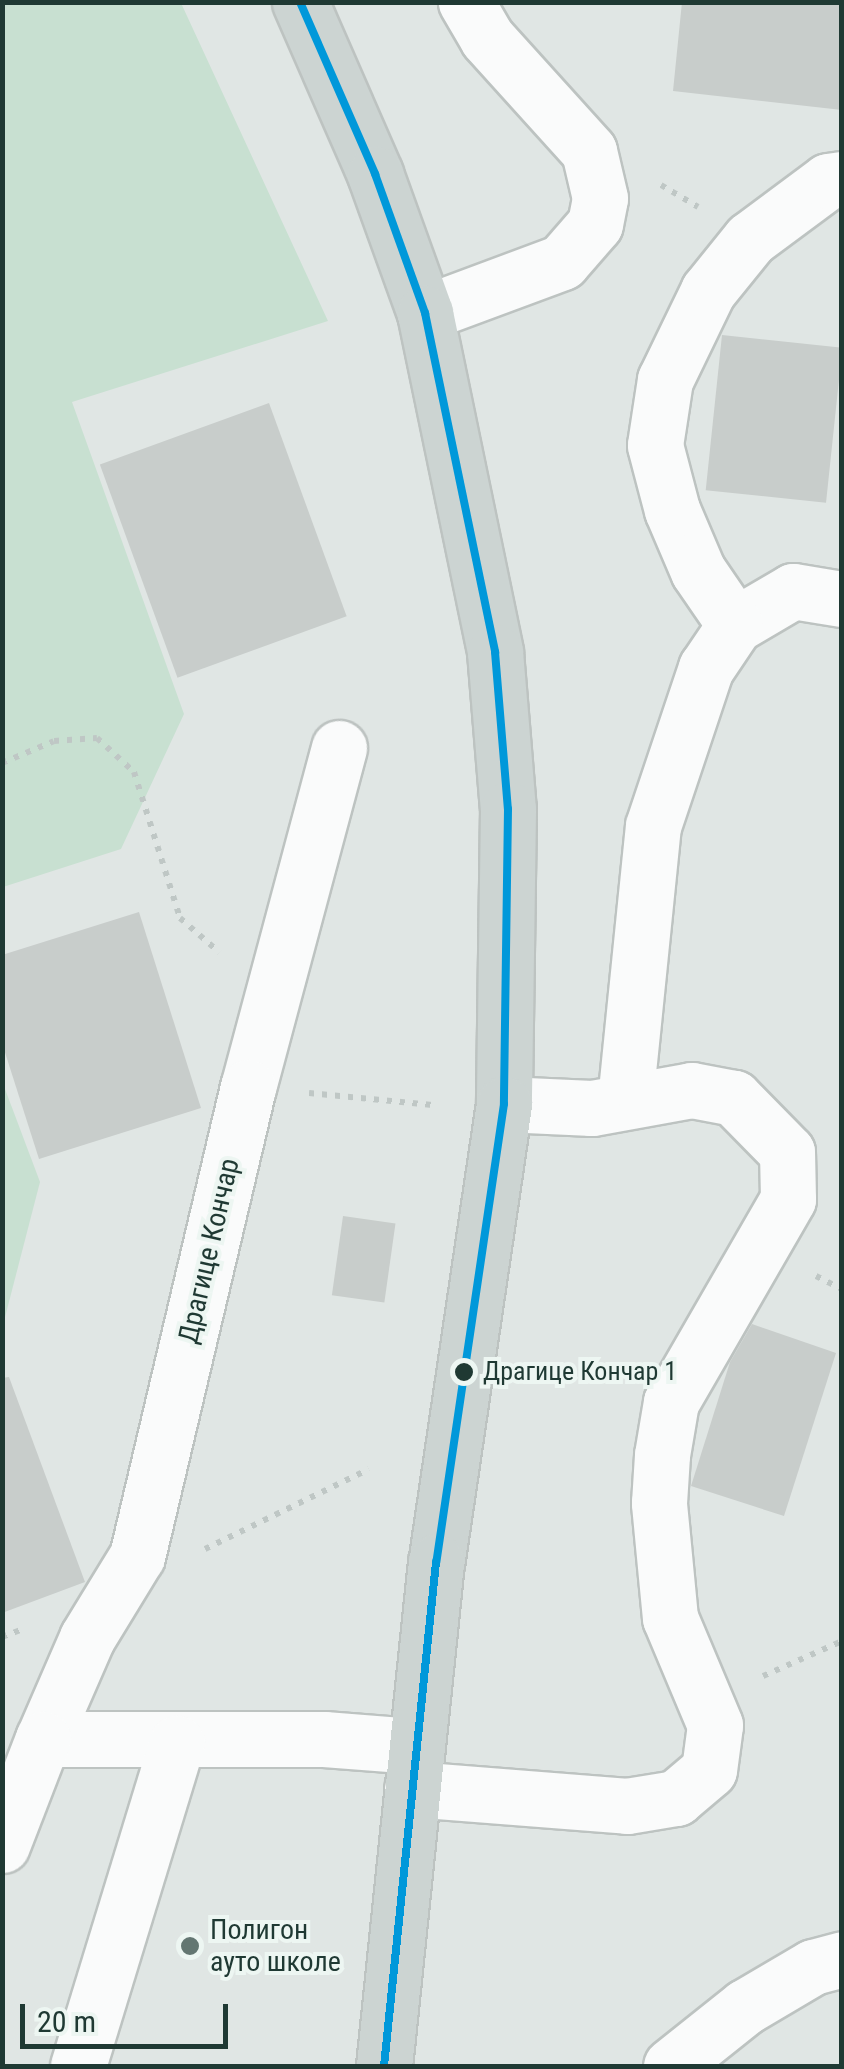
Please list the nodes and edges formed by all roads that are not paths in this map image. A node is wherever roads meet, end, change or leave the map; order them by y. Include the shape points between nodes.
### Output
1 (300, 2) edge
2 (466, 2) edge
3 (835, 180) edge
4 (425, 313) junction
5 (842, 599) edge
6 (736, 625) junction
7 (340, 748) dead end
8 (626, 1101) junction
9 (504, 1104) junction
10 (42, 1738) junction
11 (177, 1743) junction
12 (414, 1767) junction
13 (2, 1845) edge
14 (842, 1958) edge
15 (78, 2066) edge
16 (384, 2066) edge
17 (671, 2066) edge

1 - 4 main road via 376,174
2 - 4 lane via 487,38 589,151 600,198 595,224 562,262
3 - 6 lane via 750,239 708,291 665,380 655,445 672,510 698,572
4 - 9 main road via 496,652 511,934
5 - 6 lane via 794,592
6 - 8 lane via 706,668 653,826
7 - 10 lane, Драгице Кончар via 248,1087 137,1556 87,1638
8 - 9 lane via 592,1108
8 - 12 lane via 692,1090 734,1098 787,1152 788,1199 672,1402 662,1454 658,1503 670,1618 714,1725 709,1770 676,1798 627,1806
9 - 12 main road
10 - 11 lane
10 - 13 lane, Драгице Кончар
11 - 12 lane via 324,1738
11 - 15 lane
12 - 16 main road
14 - 17 lane via 813,1967 746,2007

